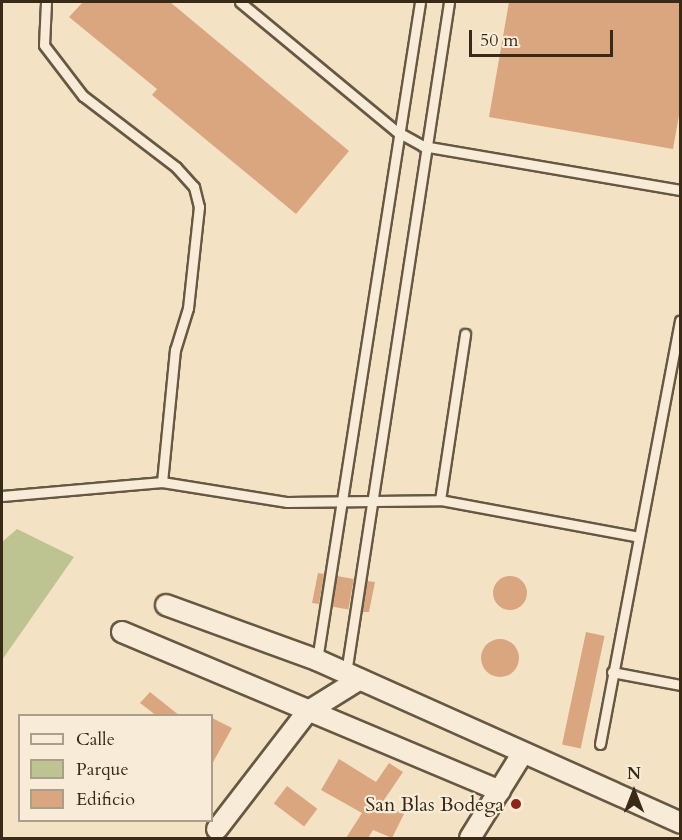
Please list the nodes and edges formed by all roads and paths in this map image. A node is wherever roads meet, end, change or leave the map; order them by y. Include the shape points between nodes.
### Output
1 (46, 2) edge
2 (240, 2) edge
3 (420, 2) edge
4 (449, 2) edge
5 (396, 131) junction
6 (423, 146) junction
7 (681, 190) edge
8 (681, 320) edge
9 (465, 334) dead end
10 (162, 482) junction
11 (2, 496) edge
12 (372, 497) junction
13 (342, 500) junction
14 (440, 500) junction
15 (639, 537) junction
16 (166, 605) dead end
17 (122, 632) dead end
18 (317, 660) junction
19 (612, 672) junction
20 (353, 676) junction
21 (681, 685) edge
22 (307, 712) junction
23 (600, 744) dead end
24 (522, 754) junction
25 (500, 791) junction
26 (681, 822) edge
27 (217, 829) dead end
28 (470, 838) edge

1 - 10 lane via 44,45 83,96 176,167 194,187 199,207 188,308 175,350
2 - 5 lane
3 - 5 lane
4 - 6 lane
5 - 6 lane
5 - 13 lane
6 - 7 lane
6 - 12 lane
8 - 15 lane
9 - 14 lane
10 - 11 lane
10 - 13 lane via 287,502
12 - 13 lane
12 - 14 lane
12 - 20 lane
13 - 18 lane
14 - 15 lane
15 - 19 lane
16 - 18 street
17 - 22 street
18 - 20 street
19 - 21 lane
19 - 23 lane
20 - 22 street
20 - 24 street
22 - 25 street
22 - 27 street
24 - 25 street
24 - 26 street
25 - 28 street

